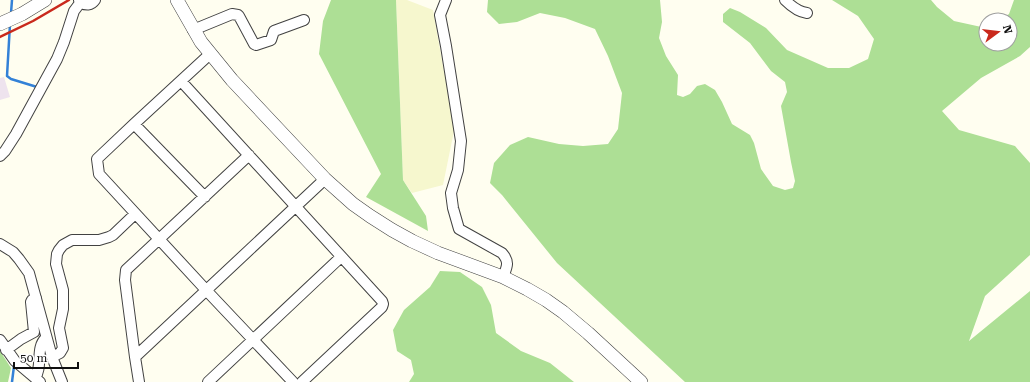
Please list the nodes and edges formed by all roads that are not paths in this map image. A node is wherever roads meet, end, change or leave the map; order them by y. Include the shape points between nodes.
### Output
1 (45, 0) edge
2 (95, 0) edge
3 (177, 0) edge
4 (446, 0) edge
5 (785, 0) edge
6 (80, 2) edge
7 (807, 13) dead end
8 (304, 20) dead end
9 (0, 24) edge
10 (193, 30) junction
11 (210, 54) junction
12 (181, 81) junction
13 (134, 124) junction
14 (249, 155) junction
15 (0, 156) edge
16 (325, 179) junction
17 (205, 196) junction
18 (296, 207) junction
19 (135, 214) junction
20 (159, 240) junction
21 (0, 244) edge
22 (341, 257) junction
23 (503, 277) junction
24 (206, 290) junction
25 (36, 298) junction
26 (46, 338) junction
27 (0, 340) edge
28 (252, 340) junction
29 (6, 350) junction
30 (52, 357) junction
31 (135, 357) junction
32 (38, 380) edge
33 (62, 382) edge
34 (139, 382) edge
35 (208, 382) edge
36 (292, 382) edge
37 (302, 382) edge
38 (641, 382) edge

1 - 9 street
2 - 6 street via 89,5
3 - 10 street
4 - 23 street via 440,15 461,141 458,170 451,193 453,208 459,229 502,253 506,258 507,266
5 - 7 street
6 - 15 street via 74,11 57,59 16,134
8 - 10 street via 274,31 271,40 256,45 236,14
10 - 11 street
11 - 12 street
11 - 16 street
12 - 13 street
12 - 14 street
13 - 17 street
13 - 19 street via 97,160 99,174
14 - 17 street
14 - 18 street
16 - 18 street
16 - 23 street via 364,212 398,234
17 - 20 street
18 - 22 street
18 - 24 street
19 - 20 street
19 - 30 street via 109,237 99,240 72,240 59,250 56,264 64,290 59,328 63,348
20 - 24 street
20 - 31 street via 126,270 125,280
21 - 25 street via 20,259 29,273
22 - 28 street
22 - 37 street via 383,304
23 - 38 street via 563,312
24 - 28 street
24 - 31 street
25 - 26 street
25 - 29 street via 31,302 34,332
26 - 30 street
26 - 32 street via 42,344
27 - 29 street
28 - 35 street
28 - 36 street
29 - 32 street
30 - 33 street
31 - 34 street

